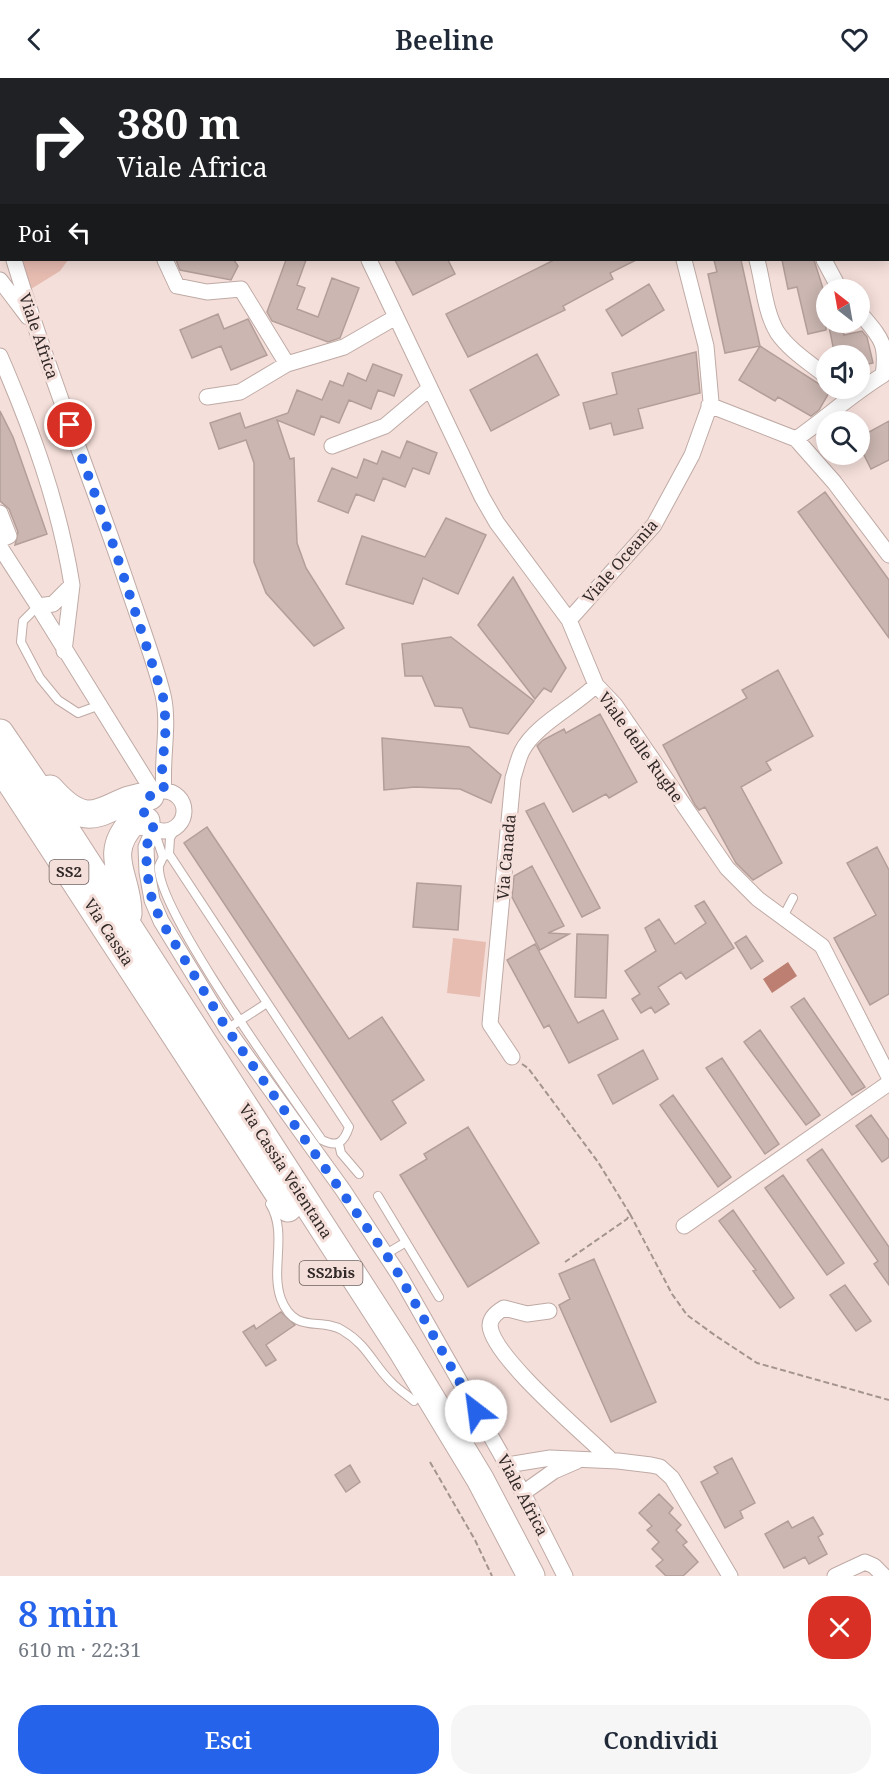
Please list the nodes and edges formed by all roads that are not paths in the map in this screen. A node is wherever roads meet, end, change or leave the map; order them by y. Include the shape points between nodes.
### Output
1 (14, 261) edge
2 (165, 261) edge
3 (369, 261) edge
4 (684, 261) edge
5 (757, 261) edge
6 (825, 261) edge
7 (834, 279) edge
8 (0, 280) edge
9 (396, 317) junction
10 (32, 321) junction
11 (870, 326) edge
12 (0, 356) edge
13 (287, 364) junction
14 (816, 368) edge
15 (870, 381) edge
16 (430, 388) junction
17 (207, 397) dead end
18 (844, 399) edge
19 (709, 405) junction
20 (796, 439) junction
21 (332, 446) dead end
22 (0, 513) edge
23 (0, 540) edge
24 (0, 547) edge
25 (889, 555) edge
26 (72, 585) junction
27 (38, 606) junction
28 (569, 620) junction
29 (64, 651) junction
30 (596, 686) junction
31 (100, 705) junction
32 (0, 733) edge
33 (10, 764) edge
34 (0, 788) edge
35 (155, 810) junction
36 (178, 825) junction
37 (44, 834) junction
38 (166, 856) junction
39 (793, 898) dead end
40 (783, 917) junction
41 (128, 924) junction
42 (138, 978) joint
43 (267, 1002) junction
44 (241, 1019) junction
45 (227, 1029) junction
46 (512, 1057) road end
47 (889, 1077) edge
48 (889, 1083) edge
49 (240, 1135) junction
50 (339, 1144) junction
51 (246, 1162) dead end
52 (359, 1174) dead end
53 (264, 1196) dead end
54 (378, 1196) dead end
55 (684, 1226) dead end
56 (406, 1242) junction
57 (386, 1254) junction
58 (439, 1297) dead end
59 (549, 1311) dead end
60 (414, 1401) junction
61 (580, 1460) junction
62 (612, 1461) junction
63 (507, 1465) junction
64 (523, 1493) junction
65 (513, 1576) edge
66 (531, 1576) edge
67 (565, 1576) edge
68 (730, 1576) edge
69 (835, 1576) edge
70 (884, 1576) edge

1 - 10 street, Viale Africa
2 - 13 street via 177,286 207,292 241,289
3 - 9 street, Viale delle Rughe
4 - 19 street, Viale Oceania via 706,346
5 - 14 street via 777,331 788,346
6 - 7 street
8 - 10 street
9 - 13 street via 344,347
9 - 16 street, Viale delle Rughe
10 - 35 street, Viale Africa via 115,550 163,697 166,725
11 - 15 street via 887,353 883,375
12 - 26 street via 33,433 64,533
13 - 17 street via 240,392
16 - 21 street via 385,426
16 - 28 street, Viale delle Rughe via 497,523
18 - 20 street via 839,409
19 - 20 street
19 - 28 street, Viale Oceania via 692,455 654,525
20 - 25 street
22 - 23 street via 9,536
24 - 27 street
26 - 27 street via 54,604
26 - 29 street
27 - 29 street
27 - 31 lane via 23,621 21,642 30,663 58,700 78,712
28 - 30 street, Viale delle Rughe
29 - 31 street
30 - 40 street, Viale delle Rughe via 615,705 727,868
30 - 46 street, Via Canada via 538,731 523,749 513,778 490,1024
31 - 35 street
32 - 33 highway, Via Cassia / SS2
33 - 35 highway via 74,811 106,812 136,796
33 - 37 highway, Via Cassia / SS2
33 - 41 highway, Via Cassia / SS2
34 - 37 highway via 17,813
35 - 36 street via 169,830
35 - 36 street via 175,794 183,805
35 - 38 lane via 156,836
35 - 41 highway via 122,833 116,859
35 - 45 street, Viale Africa via 146,847 152,900
36 - 38 lane
37 - 42 highway, Via Cassia / SS2
38 - 43 lane
38 - 44 lane via 159,866 168,896 186,934
39 - 40 lane
40 - 47 street, Viale delle Rughe via 822,946
41 - 66 highway, Via Cassia Veientana / SS2bis via 403,1352 480,1479
42 - 49 highway, Via Cassia Veientana / SS2bis
43 - 44 lane
43 - 50 lane via 349,1127
44 - 45 lane
44 - 50 lane via 322,1140
45 - 57 street, Viale Africa
48 - 55 street
49 - 51 lane
49 - 60 highway, Via Cassia Veientana / SS2bis
50 - 52 lane via 341,1153
53 - 60 lane via 275,1212 281,1299 293,1318 309,1325 332,1325 361,1343 391,1383
54 - 56 lane
56 - 57 lane
56 - 58 lane
57 - 63 street, Viale Africa
59 - 62 street via 526,1314 504,1308 490,1326 512,1362
60 - 65 highway, Via Cassia Veientana / SS2bis via 465,1484
61 - 62 street
61 - 63 street via 549,1458
61 - 64 street via 554,1471
62 - 68 street via 651,1465 667,1472
63 - 64 street, Viale Africa
64 - 67 street, Viale Africa
69 - 70 street via 865,1562

